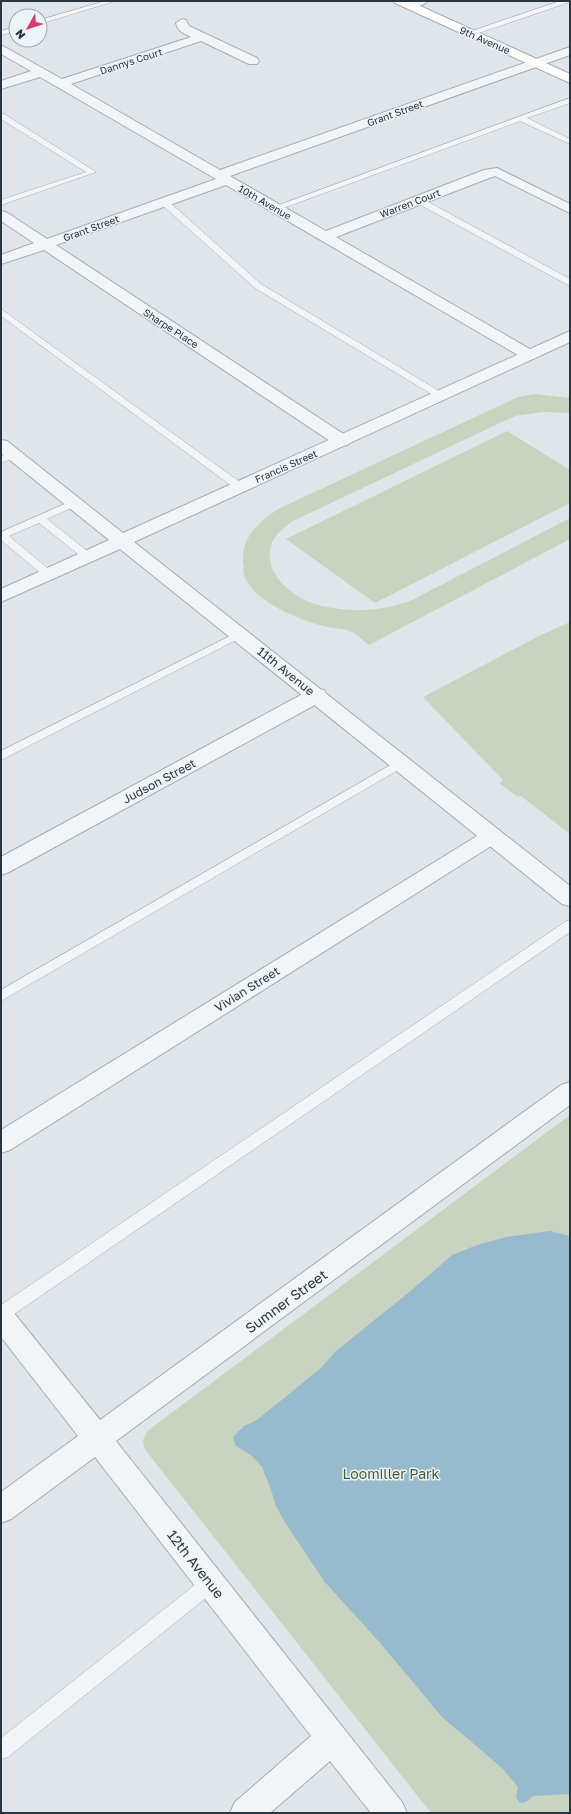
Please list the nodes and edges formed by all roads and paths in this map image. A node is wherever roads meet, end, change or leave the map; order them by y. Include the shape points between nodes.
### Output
1 (112, 1) edge
2 (422, 1) edge
3 (567, 1) edge
4 (404, 3) edge
5 (48, 20) edge
6 (182, 23) dead end
7 (470, 33) junction
8 (202, 37) junction
9 (1, 49) edge
10 (570, 51) edge
11 (253, 61) dead end
12 (535, 63) junction
13 (41, 72) junction
14 (570, 79) edge
15 (60, 84) junction
16 (1, 85) edge
17 (570, 100) edge
18 (1, 116) edge
19 (520, 118) junction
20 (570, 142) edge
21 (223, 178) junction
22 (418, 200) junction
23 (164, 202) junction
24 (1, 203) edge
25 (274, 208) junction
26 (570, 209) edge
27 (1, 215) edge
28 (324, 237) junction
29 (45, 245) junction
30 (1, 260) edge
31 (570, 283) edge
32 (1, 312) edge
33 (570, 336) edge
34 (529, 355) junction
35 (441, 396) junction
36 (342, 441) junction
37 (5, 453) edge
38 (240, 487) junction
39 (74, 503) junction
40 (40, 518) junction
41 (2, 536) edge
42 (121, 540) junction
43 (87, 556) junction
44 (48, 574) junction
45 (2, 594) edge
46 (240, 634) junction
47 (317, 695) junction
48 (1, 756) edge
49 (401, 763) junction
50 (492, 836) junction
51 (1, 866) edge
52 (570, 898) edge
53 (570, 925) edge
54 (1, 996) edge
55 (570, 1092) edge
56 (1, 1143) edge
57 (1, 1315) edge
58 (98, 1439) junction
59 (1, 1509) edge
60 (211, 1583) junction
61 (332, 1738) junction
62 (1, 1750) edge
63 (246, 1813) edge
64 (391, 1813) edge

1 - 5 lane
2 - 4 street
3 - 7 lane
4 - 7 main road, 9th Avenue
6 - 8 street via 183,28
7 - 12 main road, 9th Avenue
8 - 11 street
8 - 15 street, Dannys Court
9 - 13 street, 10th Avenue
10 - 12 street, Grant Street
12 - 14 main road, 9th Avenue
12 - 21 street, Grant Street
13 - 15 street, 10th Avenue
13 - 16 street
15 - 21 street, 10th Avenue
17 - 19 lane
18 - 24 lane via 92,172
19 - 20 lane
19 - 25 lane
21 - 23 street, Grant Street
21 - 25 street, 10th Avenue
22 - 26 street, Warren Court via 488,173 497,172
22 - 28 street, Warren Court
22 - 31 lane
23 - 29 street, Grant Street
23 - 35 lane via 258,286
25 - 28 street, 10th Avenue
27 - 29 street, Sharpe Place
28 - 34 street, 10th Avenue
29 - 30 street, Grant Street
29 - 36 street, Sharpe Place
32 - 38 lane
33 - 34 street, Francis Street
34 - 35 street, Francis Street
35 - 36 street, Francis Street
36 - 38 street, Francis Street
37 - 39 street, 11th Avenue
38 - 42 street, Francis Street
39 - 40 lane
39 - 42 street, 11th Avenue
40 - 41 lane
40 - 43 lane
41 - 44 lane
42 - 43 street, Francis Street
42 - 46 street, 11th Avenue
43 - 44 street, Francis Street
44 - 45 street, Francis Street
46 - 47 street, 11th Avenue
46 - 48 lane
47 - 49 street, 11th Avenue
47 - 51 street, Judson Street
49 - 50 street, 11th Avenue
49 - 54 lane
50 - 52 street, 11th Avenue
50 - 56 street, Vivian Street
53 - 57 lane
55 - 58 street, Sumner Street
57 - 58 street, 12th Avenue
58 - 59 street, Sumner Street
58 - 60 street, 12th Avenue
60 - 61 street, 12th Avenue
60 - 62 lane
61 - 63 street
61 - 64 street, 12th Avenue

